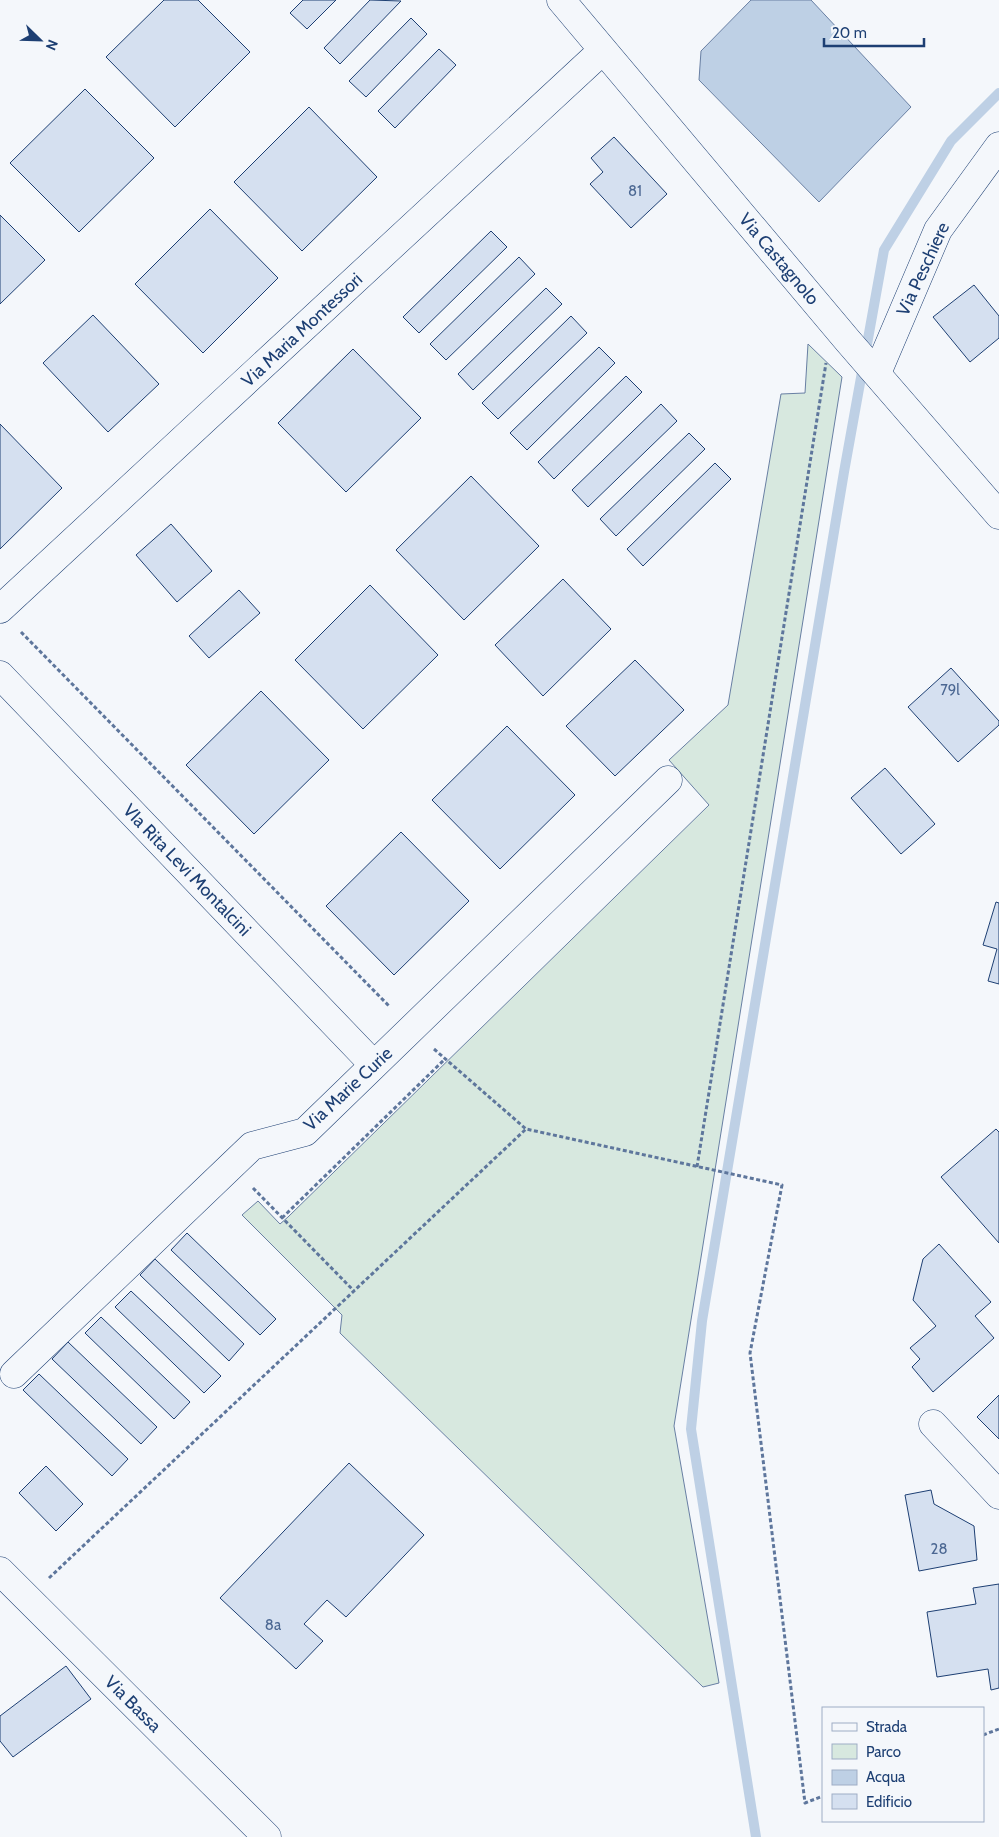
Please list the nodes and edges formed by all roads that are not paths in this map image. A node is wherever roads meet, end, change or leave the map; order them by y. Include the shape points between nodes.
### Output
1 (561, 0) edge
2 (603, 50) junction
3 (999, 146) edge
4 (875, 371) junction
5 (999, 515) edge
6 (7, 617) edge
7 (0, 675) edge
8 (668, 780) dead end
9 (374, 1065) junction
10 (14, 1374) dead end
11 (933, 1424) dead end
12 (999, 1495) edge
13 (0, 1571) edge
14 (267, 1837) edge

1 - 2 street, Via Castagnolo
2 - 4 street, Via Castagnolo
2 - 6 street, Via Maria Montessori
3 - 4 street, Via Peschiere via 938,230
4 - 5 street, Via Castagnolo
7 - 9 street, VIa Rita Levi Montalcini
8 - 9 street, Via Marie Curie
9 - 10 street, Via Marie Curie via 305,1132 252,1146
11 - 12 street
13 - 14 street, Via Bassa

